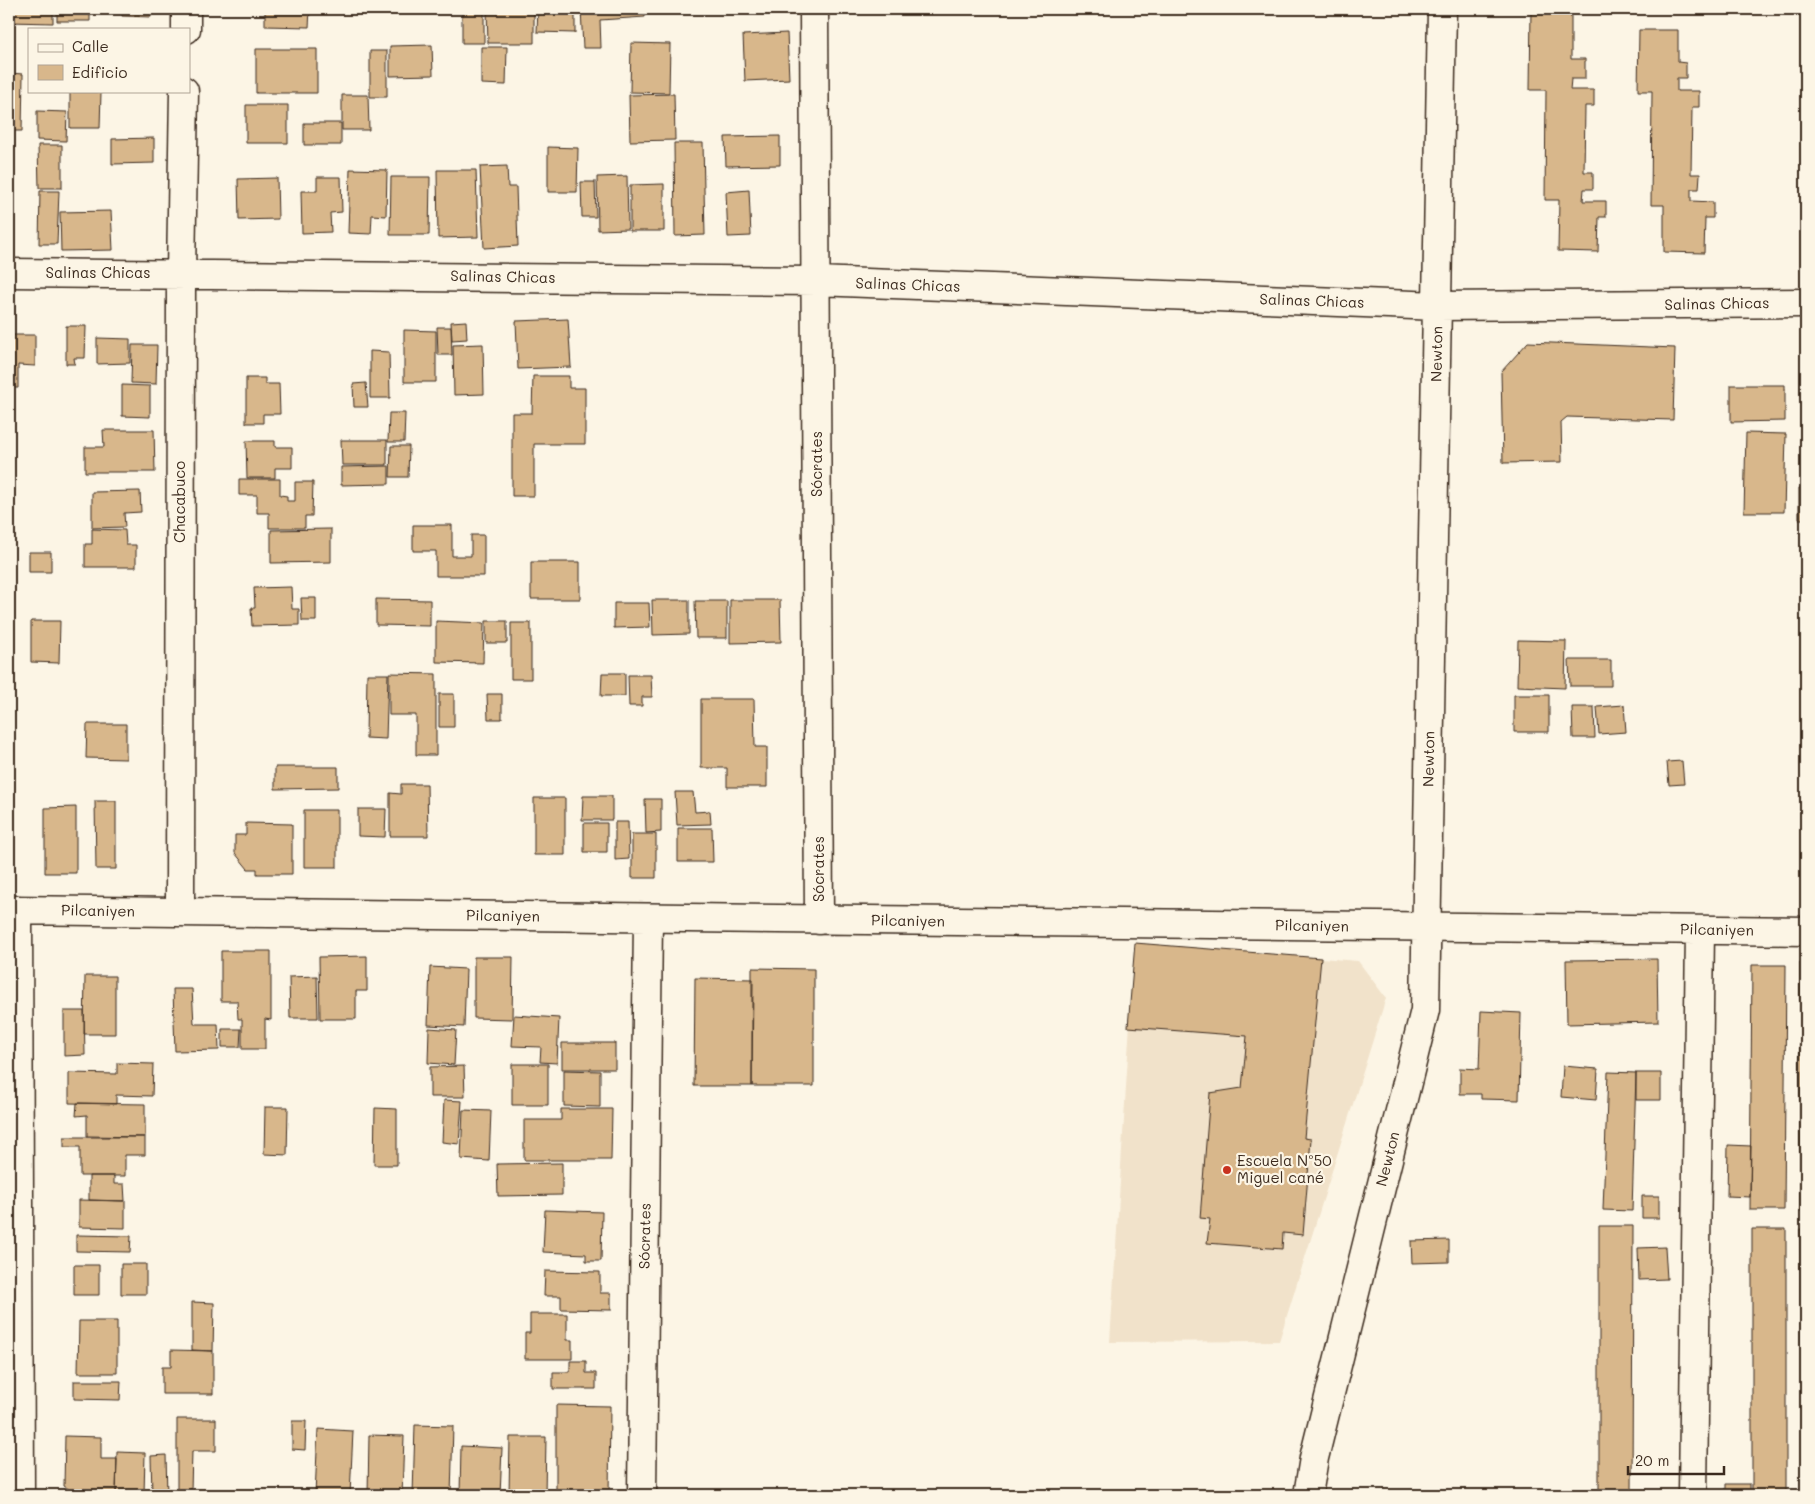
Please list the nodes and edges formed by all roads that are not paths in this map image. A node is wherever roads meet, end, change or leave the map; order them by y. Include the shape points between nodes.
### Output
1 (186, 9) edge
2 (814, 9) edge
3 (1442, 9) edge
4 (186, 28) edge
5 (184, 92) edge
6 (9, 273) edge
7 (181, 274) junction
8 (816, 281) junction
9 (1806, 303) edge
10 (1438, 306) junction
11 (14, 910) edge
12 (180, 912) junction
13 (648, 918) junction
14 (819, 920) junction
15 (1426, 927) junction
16 (1700, 930) junction
17 (1806, 931) edge
18 (20, 1495) edge
19 (642, 1495) edge
20 (1308, 1495) edge
21 (1693, 1495) edge

1 - 4 street
2 - 8 street, Sócrates
3 - 10 street, Newton
5 - 7 street, Chacabuco
6 - 7 street, Salinas Chicas
7 - 8 street, Salinas Chicas
7 - 12 street, Chacabuco
8 - 10 street, Salinas Chicas
8 - 14 street, Sócrates
9 - 10 street, Salinas Chicas
10 - 15 street, Newton
11 - 12 street, Pilcaniyen
11 - 18 street
12 - 13 street, Pilcaniyen
13 - 14 street, Pilcaniyen
13 - 19 street, Sócrates
14 - 15 street, Pilcaniyen
15 - 16 street, Pilcaniyen
15 - 20 street, Newton via 1425,1010 1314,1458
16 - 17 street, Pilcaniyen
16 - 21 street

